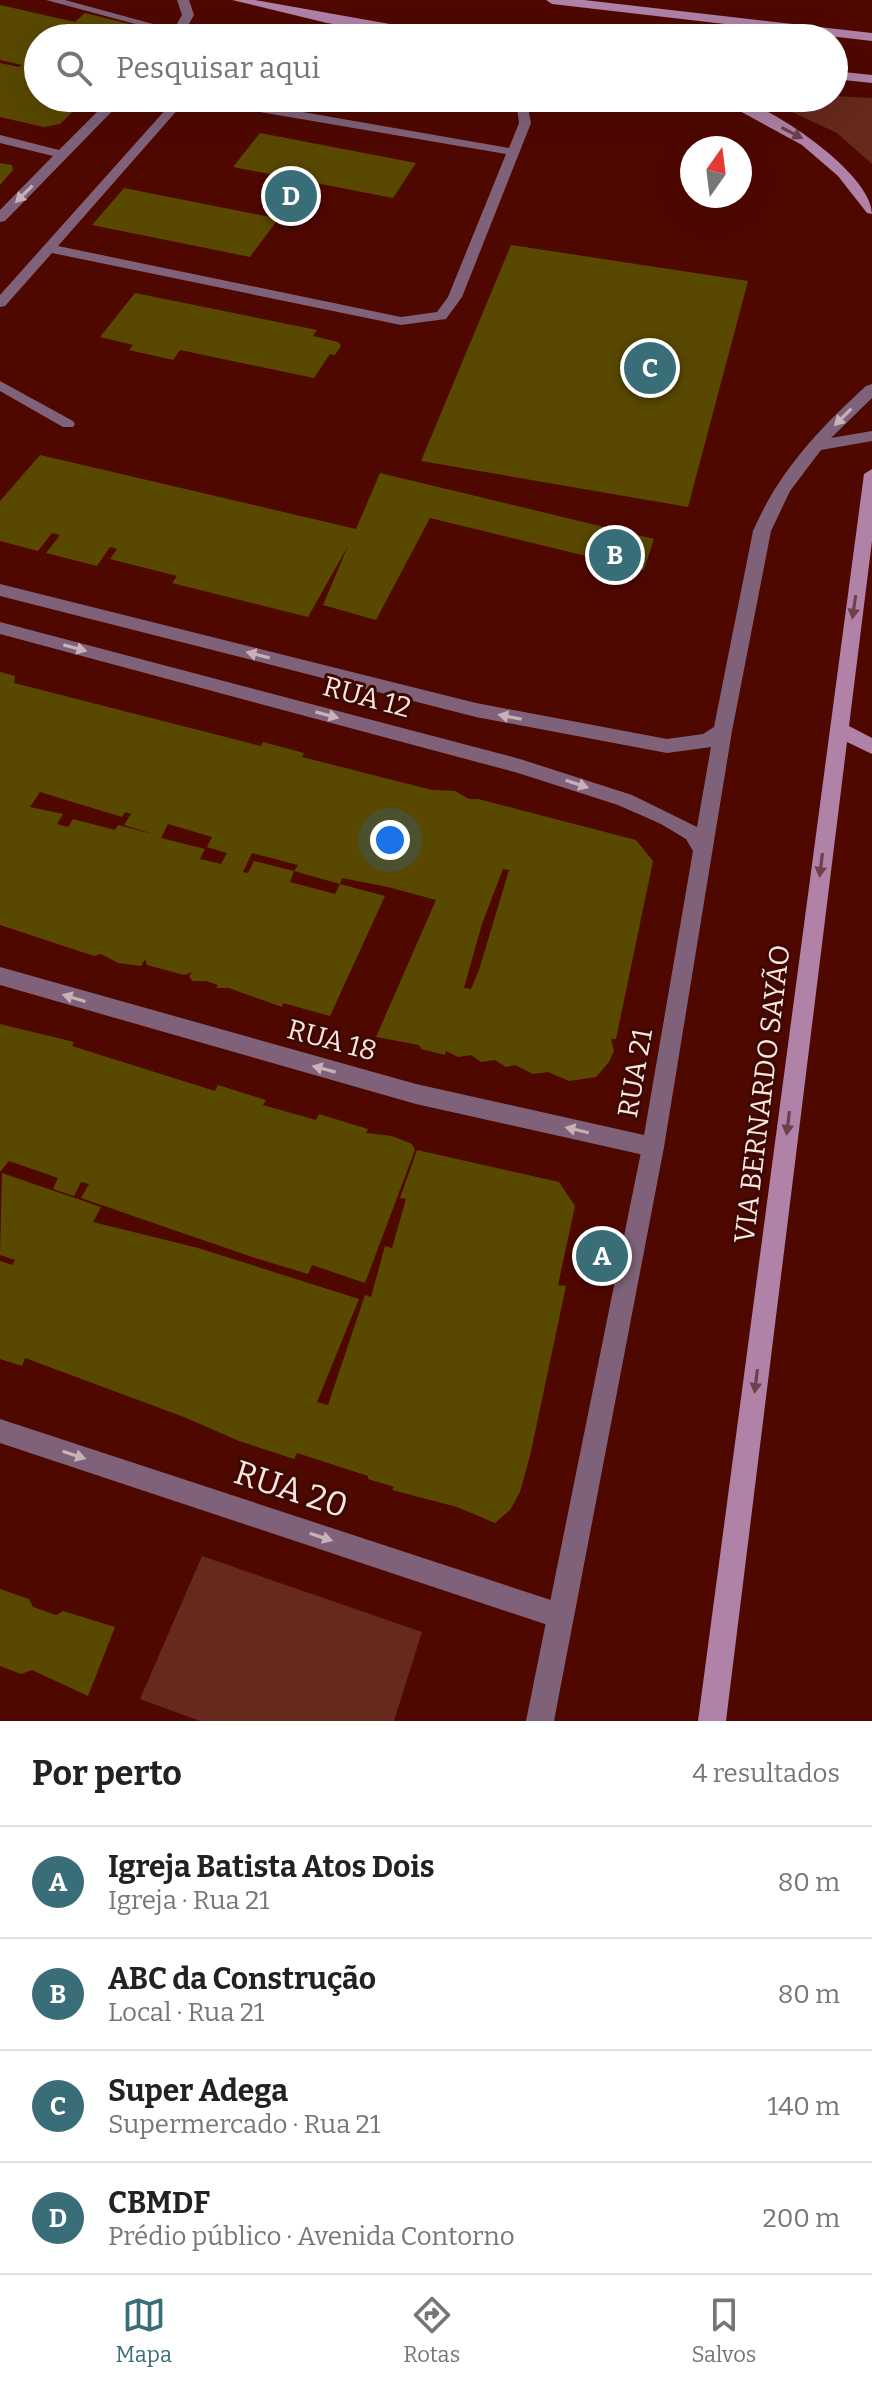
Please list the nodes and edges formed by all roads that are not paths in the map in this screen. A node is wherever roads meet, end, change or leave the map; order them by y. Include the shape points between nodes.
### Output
1 (52, 0) edge
2 (183, 0) edge
3 (238, 0) edge
4 (552, 0) edge
5 (591, 2) edge
6 (136, 24) edge
7 (184, 24) edge
8 (352, 24) edge
9 (768, 24) edge
10 (848, 34) edge
11 (872, 37) edge
12 (848, 76) edge
13 (872, 79) edge
14 (848, 86) edge
15 (872, 88) edge
16 (105, 112) edge
17 (170, 112) edge
18 (282, 112) edge
19 (526, 112) edge
20 (750, 112) edge
21 (0, 139) edge
22 (513, 152) junction
23 (64, 155) junction
24 (872, 210) edge
25 (0, 218) edge
26 (49, 248) junction
27 (0, 303) edge
28 (0, 385) edge
29 (872, 389) edge
30 (68, 424) dead end
31 (872, 436) edge
32 (813, 446) junction
33 (872, 474) edge
34 (0, 590) edge
35 (0, 628) edge
36 (838, 728) junction
37 (723, 731) junction
38 (872, 747) edge
39 (703, 851) junction
40 (0, 976) edge
41 (653, 1147) junction
42 (0, 1431) edge
43 (560, 1616) junction
44 (540, 1721) edge
45 (712, 1721) edge

1 - 6 lane
2 - 7 street via 188,15
3 - 8 main road
4 - 5 main road
5 - 9 main road
10 - 11 main road
12 - 13 main road
14 - 15 main road
16 - 23 street
17 - 26 lane
18 - 22 lane
19 - 22 lane
20 -> 24 main road via 805,141 844,173
21 - 23 street
22 - 26 lane via 455,297 441,316 431,320 401,321
23 -> 25 street
26 - 27 lane
28 - 30 lane
29 -> 32 street, RUA 21
31 - 32 street
32 - 37 street, RUA 21 via 769,511 762,531
33 -> 36 main road, VIA BERNARDO SAYÃO
37 -> 34 street, RUA 12 via 707,741 667,746 476,710
35 -> 39 street, RUA 12 via 520,766 668,819 693,834
36 - 38 main road
36 -> 45 main road, VIA BERNARDO SAYÃO
37 - 39 street, RUA 21
39 - 41 street, RUA 21
41 -> 40 street, RUA 18 via 416,1094
41 - 43 street, RUA 21
42 -> 43 street, RUA 20
43 - 44 street, RUA 21

